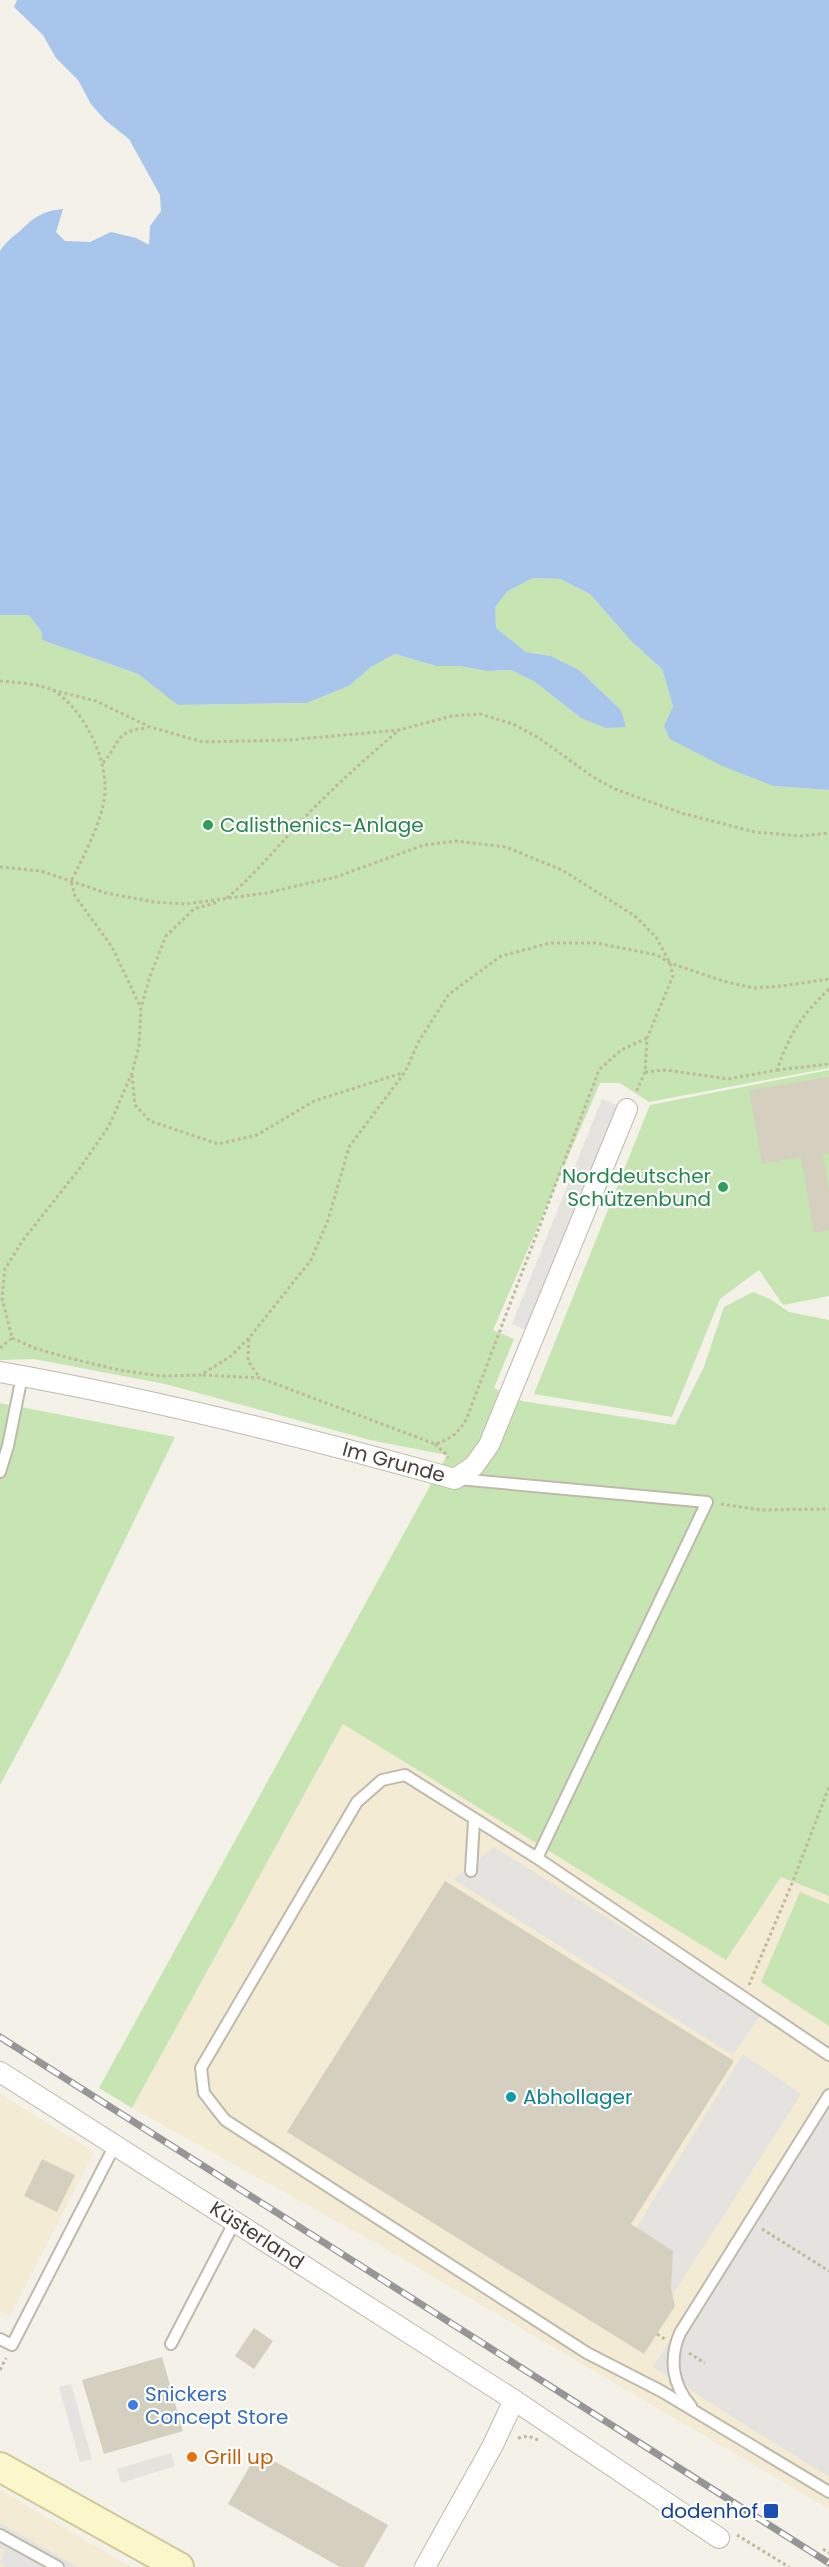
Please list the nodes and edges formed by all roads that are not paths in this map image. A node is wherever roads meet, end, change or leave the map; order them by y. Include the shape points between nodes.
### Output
1 (627, 1109) road end
2 (0, 1372) edge
3 (22, 1376) junction
4 (0, 1472) edge
5 (455, 1479) junction
6 (474, 1821) junction
7 (537, 1858) junction
8 (471, 1871) dead end
9 (829, 2055) edge
10 (0, 2072) edge
11 (829, 2095) edge
12 (115, 2145) junction
13 (235, 2221) junction
14 (0, 2339) edge
15 (171, 2344) dead end
16 (514, 2400) junction
17 (705, 2417) junction
18 (0, 2467) edge
19 (829, 2492) edge
20 (724, 2534) road end
21 (0, 2535) edge
22 (58, 2567) edge
23 (178, 2567) edge
24 (425, 2567) edge

1 - 5 street, Im Grunde via 489,1445 474,1466
2 - 3 street, Im Grunde
3 - 4 lane
3 - 5 street, Im Grunde via 230,1419
5 - 7 lane via 707,1502
6 - 7 lane
6 - 8 lane
6 - 17 lane via 405,1775 382,1780 357,1802 201,2068 204,2094 225,2120 587,2353
7 - 9 lane
10 - 12 street, Küsterland
11 - 17 lane via 683,2326 675,2347 674,2369 688,2403
12 - 13 street, Küsterland
12 - 14 lane via 12,2345
13 - 15 lane
13 - 16 street, Küsterland
16 - 20 street, Küsterland
16 - 24 street
17 - 19 lane
18 - 23 main road
21 - 22 lane

